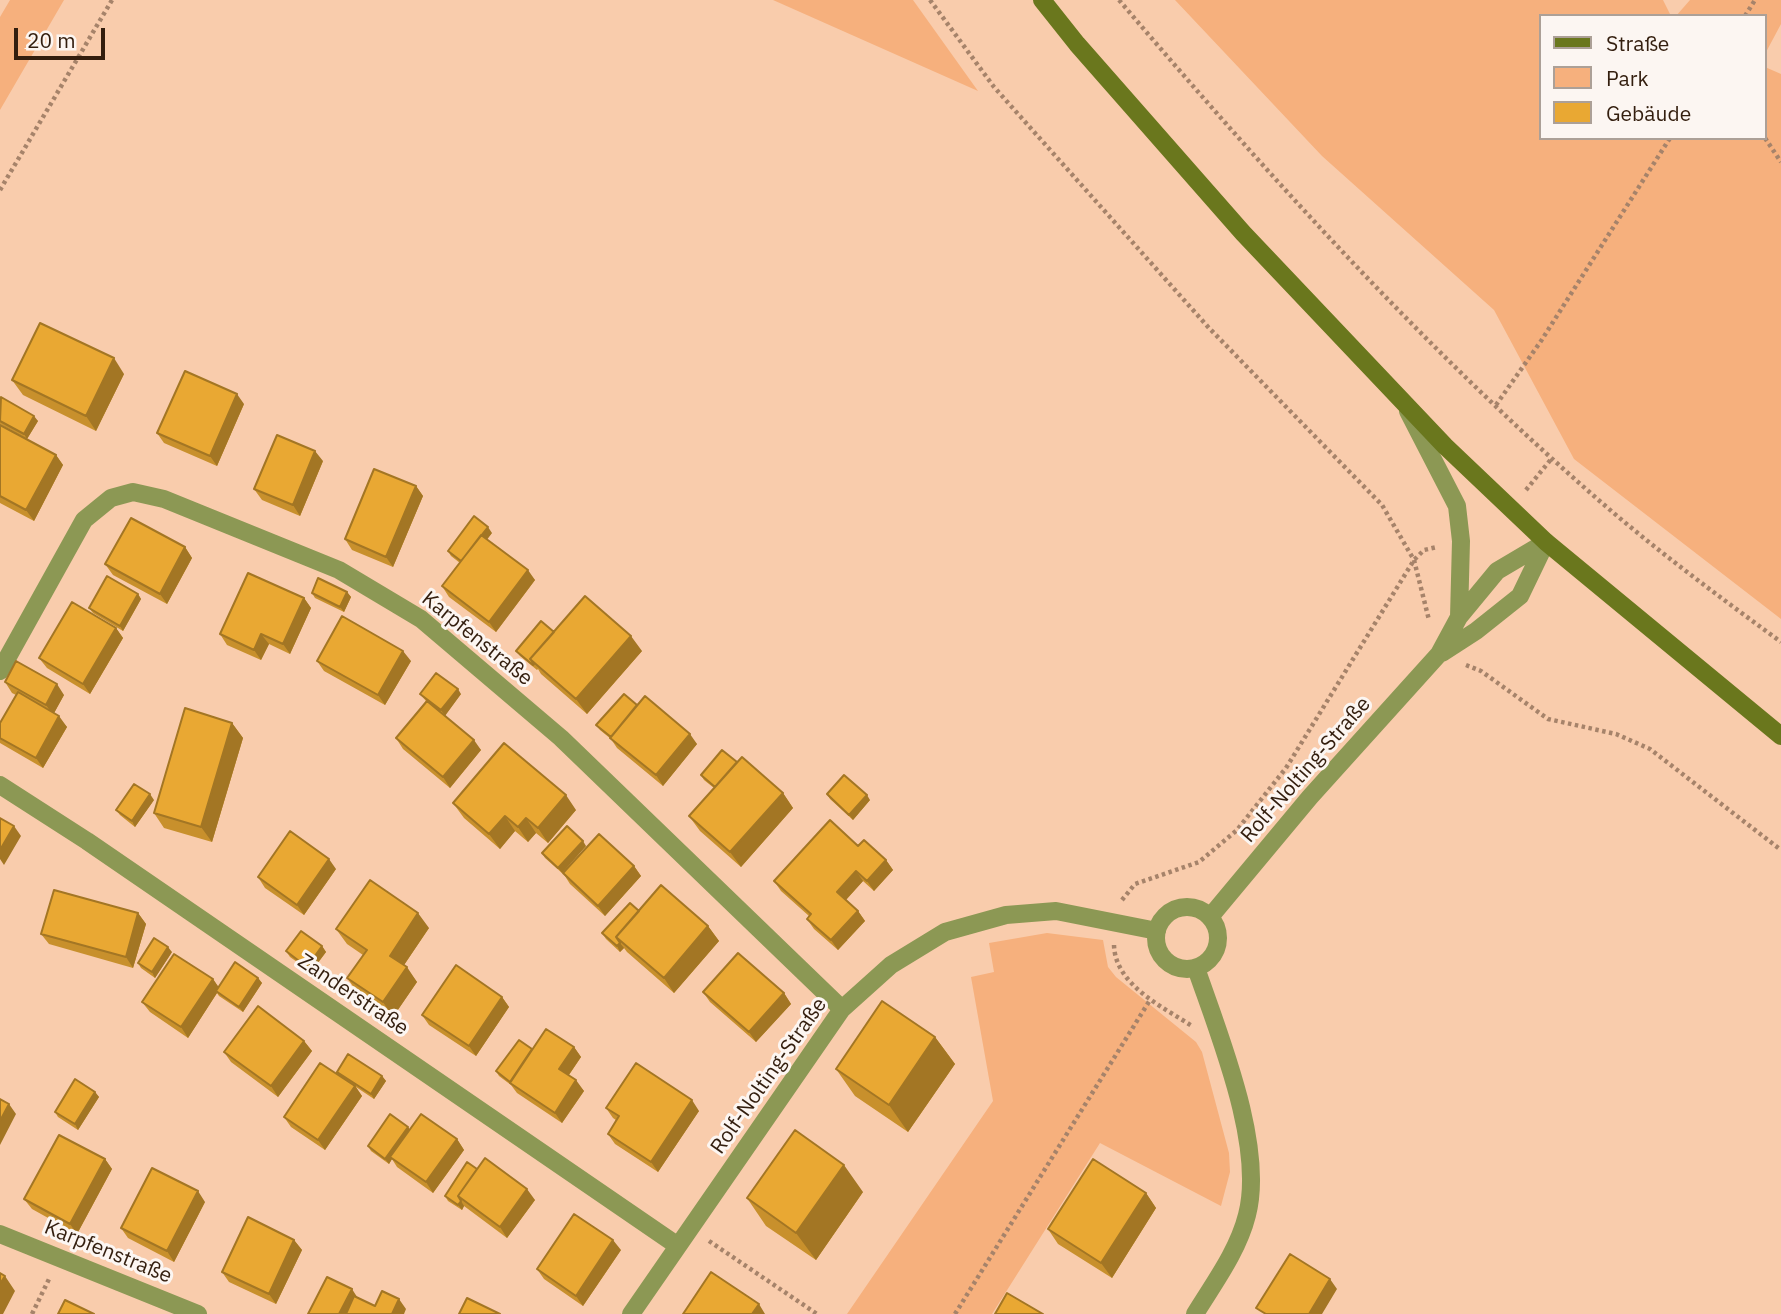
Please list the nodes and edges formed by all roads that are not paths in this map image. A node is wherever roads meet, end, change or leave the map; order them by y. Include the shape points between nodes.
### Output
1 (1042, 0) edge
2 (1407, 407) junction
3 (1546, 542) junction
4 (1460, 617) junction
5 (1438, 654) junction
6 (0, 671) edge
7 (1781, 736) edge
8 (0, 785) edge
9 (1210, 917) junction
10 (1157, 931) junction
11 (1196, 968) junction
12 (842, 1009) junction
13 (0, 1234) edge
14 (678, 1246) junction
15 (198, 1314) edge
16 (631, 1314) edge
17 (1195, 1314) edge

1 - 2 main road via 1243,233
2 - 3 main road
2 - 4 street, Rolf-Nolting-Straße via 1457,506
3 - 4 street, Rolf-Nolting-Straße via 1497,571
3 - 5 street, Rolf-Nolting-Straße via 1520,596
3 - 7 main road
4 - 5 street, Rolf-Nolting-Straße
5 - 9 street, Rolf-Nolting-Straße
6 - 12 street, Karpfenstraße via 84,520 111,498 133,492 164,499 338,570 421,619 561,738
8 - 14 street, Zanderstraße
9 - 10 street via 1191,907 1180,908 1169,912
9 - 11 street via 1218,940 1207,962
10 - 11 street via 1163,957 1178,968
10 - 12 street, Rolf-Nolting-Straße via 1056,911 1006,915 945,932 891,965
11 - 17 street via 1251,1149 1252,1184 1236,1246
12 - 14 street, Rolf-Nolting-Straße
13 - 15 street, Karpfenstraße
14 - 16 street, Rolf-Nolting-Straße

